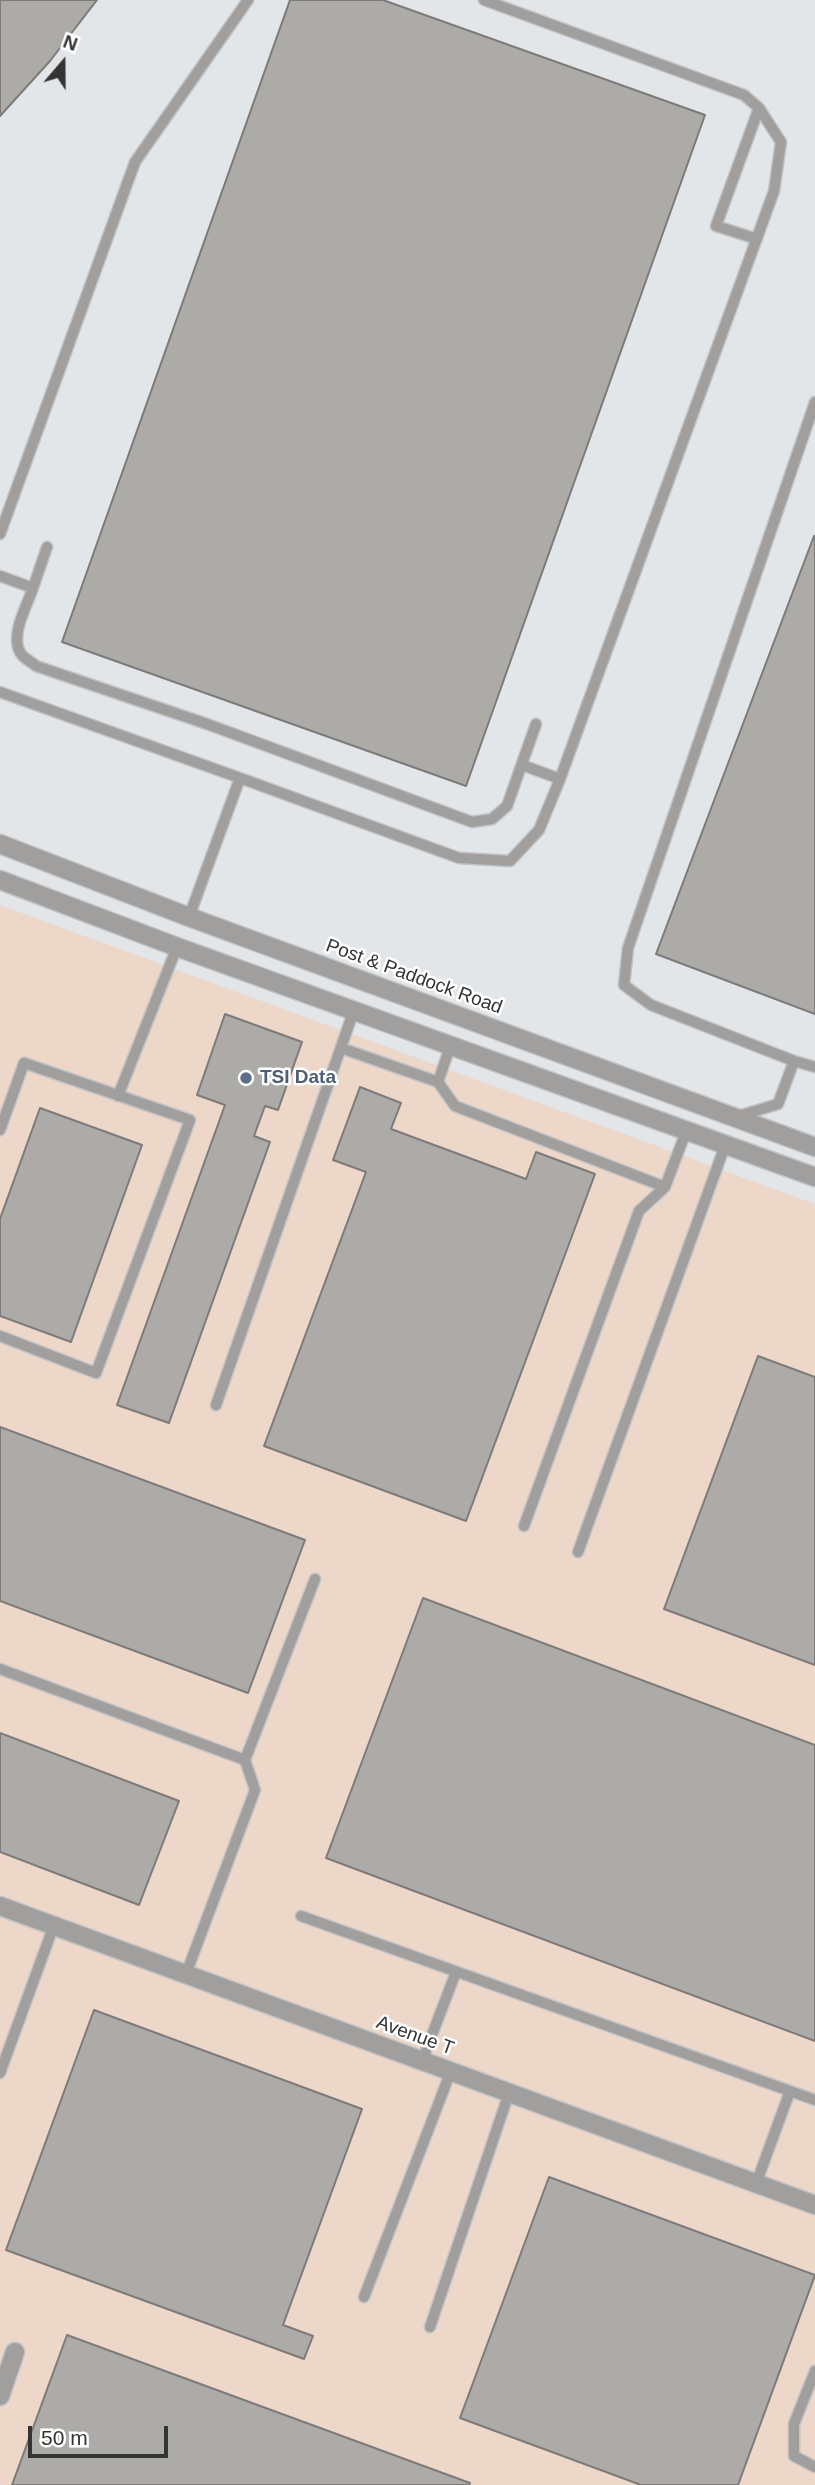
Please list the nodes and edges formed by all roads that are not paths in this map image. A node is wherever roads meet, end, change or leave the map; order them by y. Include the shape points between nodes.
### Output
1 (248, 0) edge
2 (484, 0) edge
3 (759, 108) junction
4 (757, 239) junction
5 (815, 402) edge
6 (4, 513) edge
7 (0, 534) edge
8 (47, 547) dead end
9 (0, 576) edge
10 (33, 588) junction
11 (0, 692) edge
12 (536, 724) dead end
13 (522, 765) junction
14 (240, 778) junction
15 (560, 779) junction
16 (0, 844) edge
17 (0, 880) edge
18 (189, 917) junction
19 (177, 947) junction
20 (354, 1010) junction
21 (451, 1044) junction
22 (341, 1048) junction
23 (794, 1061) junction
24 (815, 1067) edge
25 (438, 1082) junction
26 (118, 1096) junction
27 (735, 1118) junction
28 (687, 1129) junction
29 (0, 1130) edge
30 (726, 1143) junction
31 (815, 1147) edge
32 (815, 1177) edge
33 (666, 1187) junction
34 (0, 1336) edge
35 (216, 1405) dead end
36 (524, 1527) dead end
37 (578, 1552) dead end
38 (315, 1579) dead end
39 (0, 1669) edge
40 (245, 1760) junction
41 (0, 1906) edge
42 (301, 1916) dead end
43 (54, 1926) junction
44 (456, 1972) junction
45 (186, 1974) junction
46 (422, 2061) junction
47 (451, 2071) junction
48 (0, 2073) edge
49 (790, 2091) junction
50 (509, 2093) junction
51 (815, 2100) edge
52 (756, 2184) junction
53 (815, 2205) edge
54 (364, 2297) dead end
55 (430, 2327) dead end
56 (15, 2352) dead end
57 (815, 2371) edge
58 (0, 2396) edge
59 (815, 2467) edge

1 - 6 lane via 135,162
2 - 3 lane via 744,95
3 - 4 lane via 781,142 774,191
3 - 4 lane via 716,226
4 - 15 lane
5 - 23 lane via 628,948 624,985 651,1005
6 - 7 lane
8 - 10 lane
9 - 10 lane
10 - 13 lane via 17,646 36,666 207,723 472,822 492,819 507,806
11 - 14 lane
12 - 13 lane
13 - 15 lane
14 - 15 lane via 459,858 510,861 539,830
14 - 18 lane
16 - 18 street, Post & Paddock Road
17 - 19 street
18 - 19 street
18 - 27 street, Post & Paddock Road
19 - 20 street
19 - 26 lane
20 - 21 street
20 - 22 lane
21 - 25 lane
21 - 28 street
22 - 25 lane
22 - 35 lane
23 - 24 lane
23 - 27 lane via 778,1104
25 - 33 lane via 455,1106
26 - 29 lane via 24,1063
26 - 34 lane via 190,1121 96,1373
27 - 30 street
27 - 31 street, Post & Paddock Road
28 - 30 street
28 - 33 lane
30 - 32 street
30 - 37 lane
33 - 36 lane via 639,1211
38 - 40 lane
39 - 40 lane
40 - 45 lane via 255,1790
41 - 43 street, Avenue T
42 - 44 lane
43 - 45 street, Avenue T
43 - 48 lane
44 - 46 lane
44 - 49 lane
45 - 46 street, Avenue T
46 - 47 street, Avenue T
47 - 50 street, Avenue T
47 - 54 lane
49 - 51 lane
49 - 52 lane
50 - 52 street, Avenue T
50 - 55 lane
52 - 53 street, Avenue T
56 - 58 street
57 - 59 lane via 794,2424 794,2456

